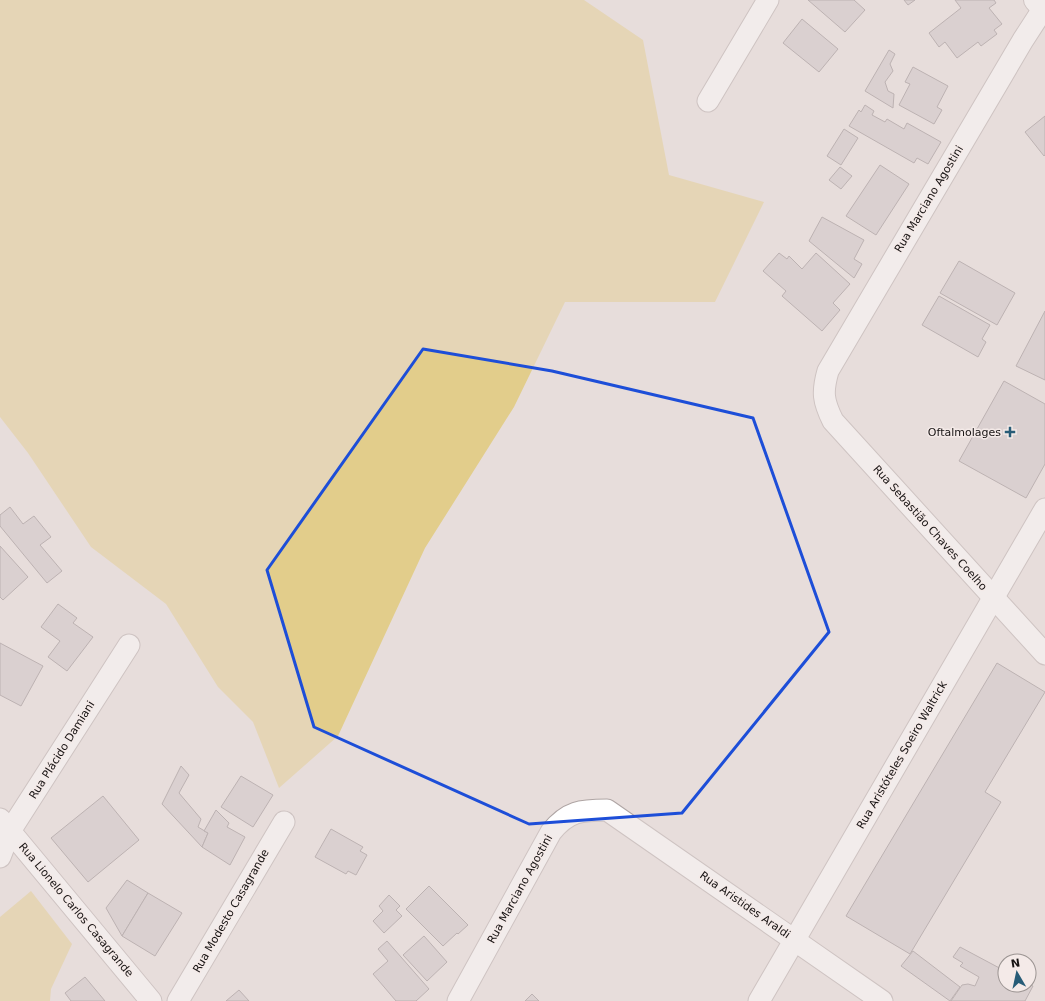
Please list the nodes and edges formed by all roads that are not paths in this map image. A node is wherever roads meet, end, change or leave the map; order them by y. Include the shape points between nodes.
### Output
1 (768, 0) edge
2 (1042, 7) edge
3 (708, 101) dead end
4 (823, 396) joint
5 (1045, 509) edge
6 (994, 597) junction
7 (129, 645) dead end
8 (1045, 654) edge
9 (607, 810) joint
10 (284, 822) dead end
11 (5, 825) edge
12 (0, 857) edge
13 (794, 940) junction
14 (151, 1001) edge
15 (178, 1001) edge
16 (458, 1001) edge
17 (759, 1001) edge
18 (882, 1001) edge

1 - 3 street
2 - 4 street, Rua Marciano Agostini via 828,371
4 - 6 street, Rua Sebastião Chaves Coelho via 833,421
5 - 6 street, Rua Aristóteles Soeiro Waltrick
6 - 8 street, Rua Sebastião Chaves Coelho
6 - 13 street, Rua Aristóteles Soeiro Waltrick
7 - 11 street, Rua Plácido Damiani
9 - 13 street, Rua Aristides Araldi
9 - 16 street, Rua Marciano Agostini via 575,812 560,821 551,832
10 - 15 street, Rua Modesto Casagrande
11 - 12 street, Rua Plácido Damiani
11 - 14 street, Rua Lionelo Carlos Casagrande
13 - 17 street, Rua Aristóteles Soeiro Waltrick
13 - 18 street, Rua Aristides Araldi

